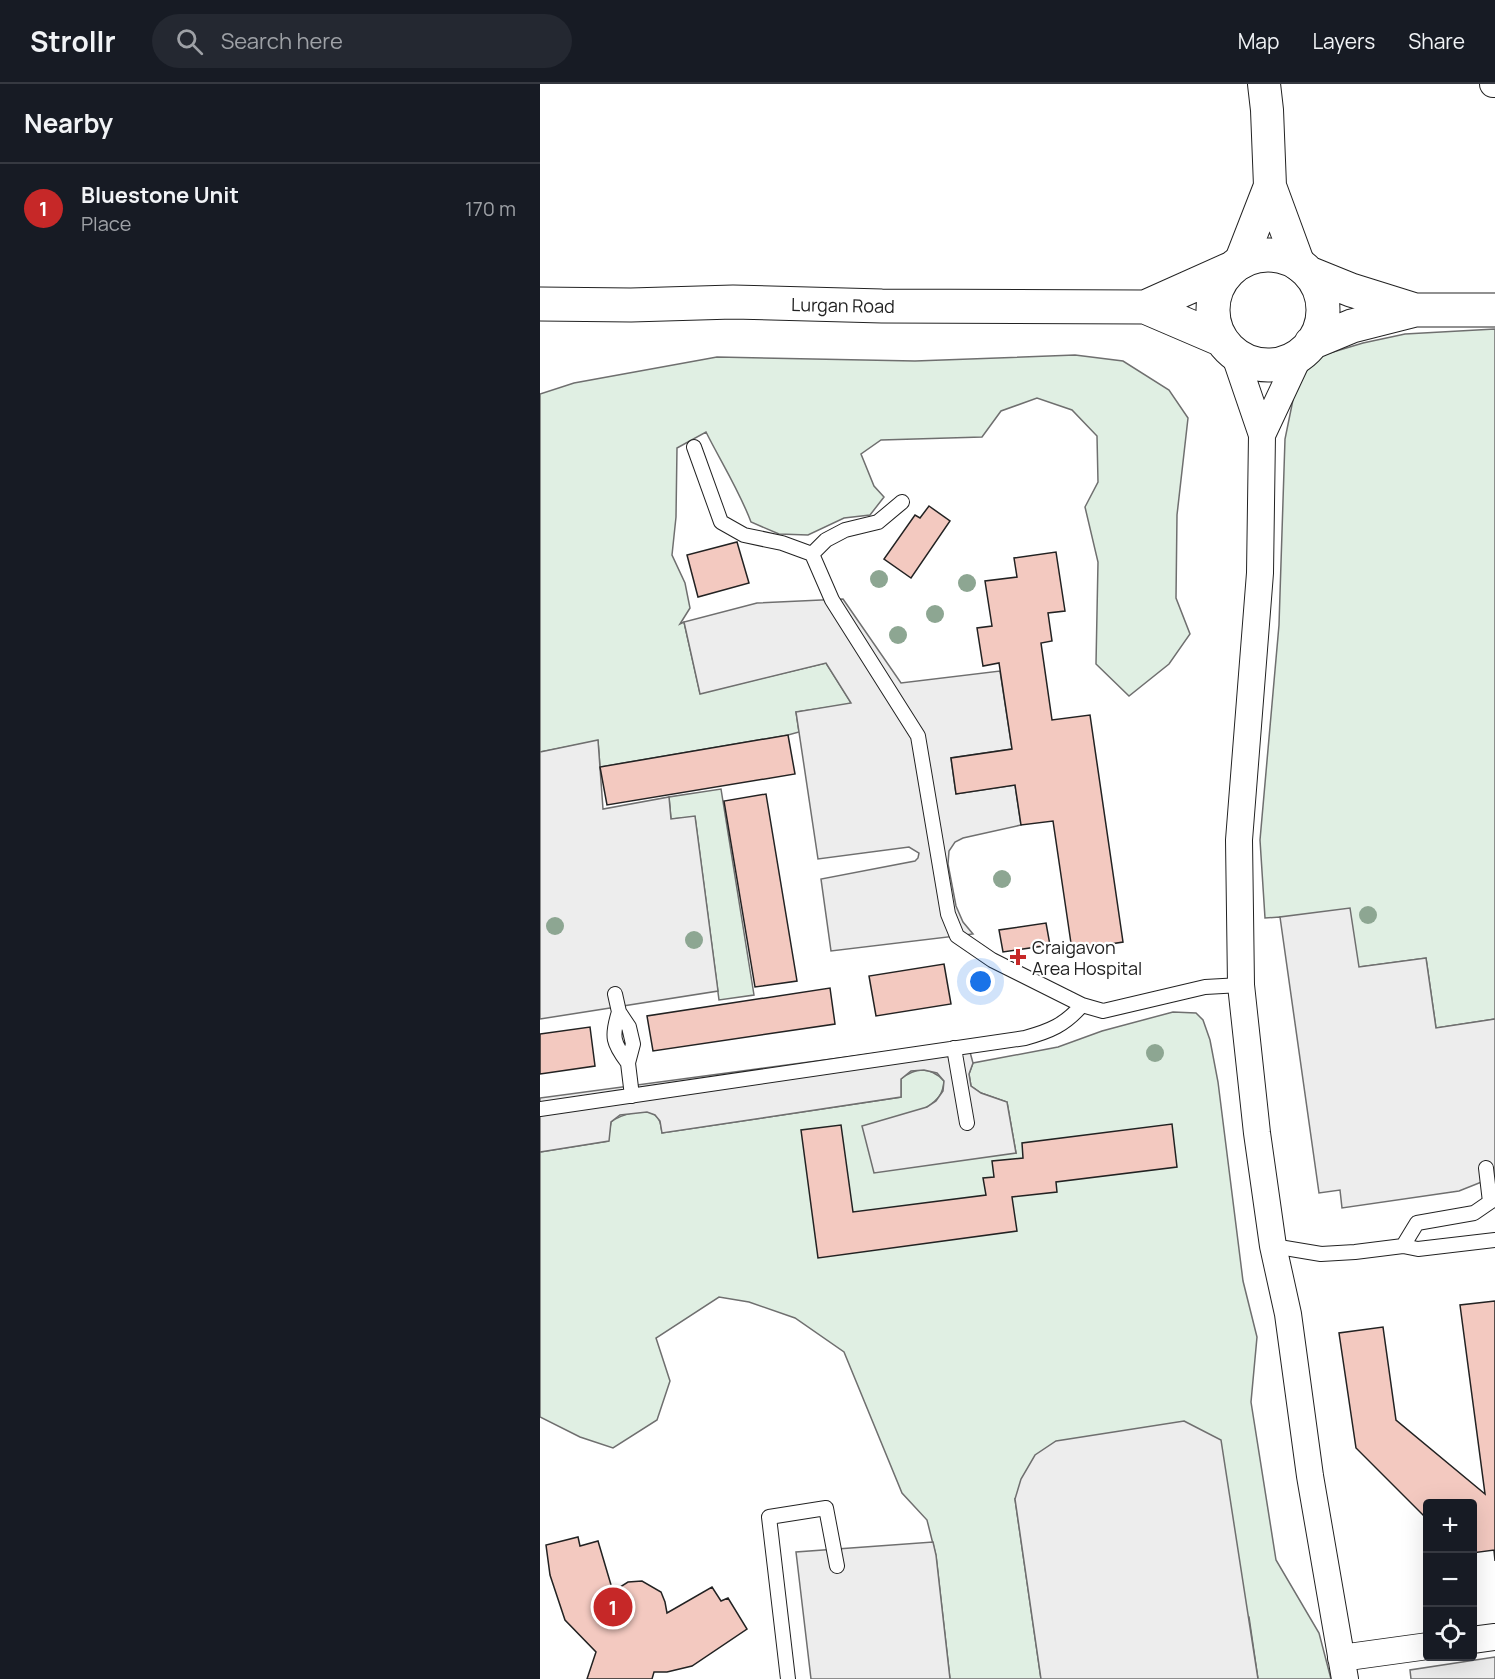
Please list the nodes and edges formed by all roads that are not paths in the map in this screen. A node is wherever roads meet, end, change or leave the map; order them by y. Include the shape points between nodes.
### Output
1 (1264, 84) edge
2 (1270, 186) junction
3 (1235, 266) junction
4 (1304, 269) junction
5 (540, 304) edge
6 (1145, 307) junction
7 (1415, 310) junction
8 (1495, 310) edge
9 (1228, 346) junction
10 (1305, 348) junction
11 (1262, 435) junction
12 (694, 447) dead end
13 (902, 502) dead end
14 (812, 554) junction
15 (1241, 984) junction
16 (615, 994) dead end
17 (1082, 1005) junction
18 (954, 1048) junction
19 (632, 1096) junction
20 (540, 1109) edge
21 (967, 1123) dead end
22 (1486, 1168) dead end
23 (1495, 1240) edge
24 (1273, 1246) junction
25 (1403, 1246) junction
26 (837, 1566) dead end
27 (1495, 1637) edge
28 (1477, 1639) edge
29 (1423, 1647) edge
30 (1343, 1668) edge
31 (788, 1679) edge

1 - 2 street
2 - 3 street
2 - 4 street
3 - 4 main road via 1249,257 1270,254 1292,259
3 - 6 main road
3 - 9 main road via 1218,286 1213,308 1215,325
4 - 7 main road via 1351,290
4 - 10 main road via 1320,291 1323,313 1318,334
5 - 6 main road, Lurgan Road
6 - 9 main road
7 - 8 main road
7 - 10 main road via 1352,326
9 - 10 main road via 1249,361 1266,365 1287,361
9 - 11 street
10 - 11 street
11 - 15 street via 1260,573 1239,840
12 - 14 lane via 721,522 744,535
13 - 14 lane via 878,522 845,530 826,540
14 - 17 lane via 832,600 918,736 948,914 957,936 992,960
15 - 17 lane via 1205,987 1103,1011
15 - 24 street
16 - 19 lane via 619,1012 613,1031 616,1047 628,1063
17 - 18 lane via 1052,1031
18 - 19 lane
18 - 21 lane
19 - 20 lane
22 - 25 lane via 1490,1202 1474,1213 1417,1223
23 - 25 lane via 1418,1249
24 - 25 lane via 1322,1254
24 - 30 street via 1288,1314 1310,1476
26 - 31 lane via 825,1508 769,1517
27 - 28 street
29 - 30 street

